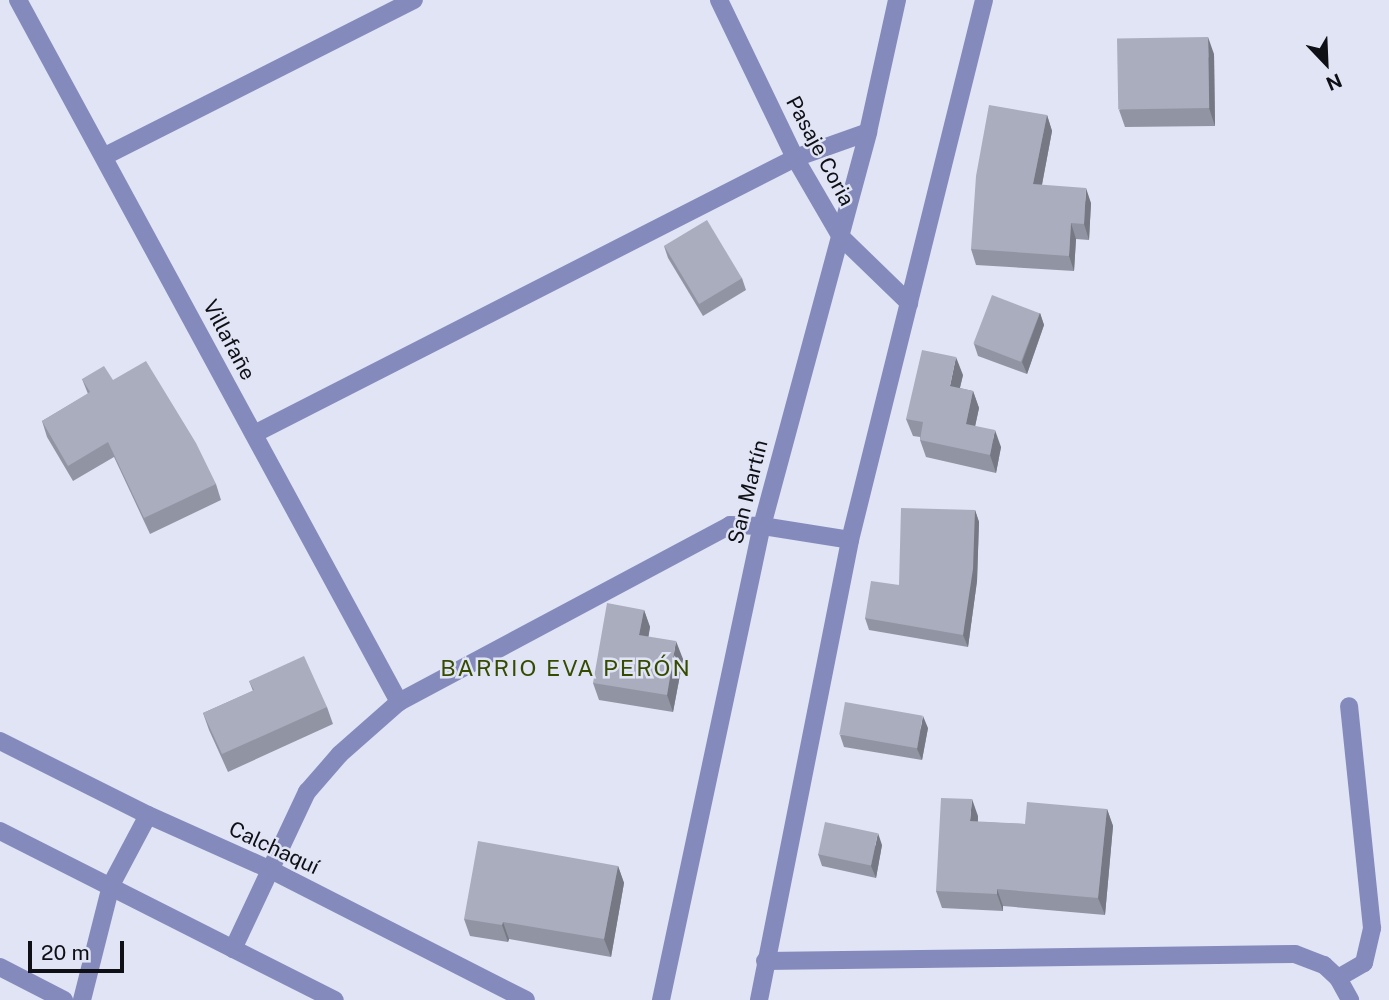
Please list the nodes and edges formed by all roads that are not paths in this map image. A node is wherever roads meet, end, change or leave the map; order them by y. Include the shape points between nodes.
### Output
1 (18, 0) edge
2 (414, 0) edge
3 (719, 0) edge
4 (897, 0) edge
5 (984, 0) edge
6 (868, 132) junction
7 (105, 156) junction
8 (795, 158) junction
9 (841, 237) junction
10 (909, 303) junction
11 (254, 434) junction
12 (762, 526) junction
13 (850, 540) junction
14 (399, 702) junction
15 (1349, 706) dead end
16 (0, 741) edge
17 (148, 815) junction
18 (0, 831) edge
19 (271, 870) junction
20 (111, 885) junction
21 (233, 949) junction
22 (765, 961) junction
23 (0, 967) edge
24 (1338, 978) junction
25 (64, 1000) edge
26 (82, 1000) edge
27 (335, 1000) edge
28 (526, 1000) edge
29 (660, 1000) edge
30 (759, 1000) edge
31 (1350, 1000) edge

1 - 7 street, Villafañe
2 - 7 street
3 - 8 street, Pasaje Coria
4 - 6 street, San Martín
5 - 10 street
6 - 8 street
6 - 9 street, San Martín
7 - 11 street, Villafañe
8 - 9 street, Pasaje Coria
8 - 11 street
9 - 10 street, Pasaje Coria
9 - 12 street, San Martín
10 - 13 street
11 - 14 street, Villafañe
12 - 13 street
12 - 14 street via 730,525
12 - 29 street, San Martín
13 - 22 street
14 - 19 street via 340,754 307,792
15 - 24 street via 1372,928 1364,963
16 - 17 street, Calchaquí
17 - 19 street, Calchaquí
17 - 20 street
18 - 20 street
19 - 21 street
19 - 28 street, Calchaquí
20 - 21 street
20 - 26 street
21 - 27 street
22 - 24 street via 1295,954 1324,965
22 - 30 street
23 - 25 street
24 - 31 street

